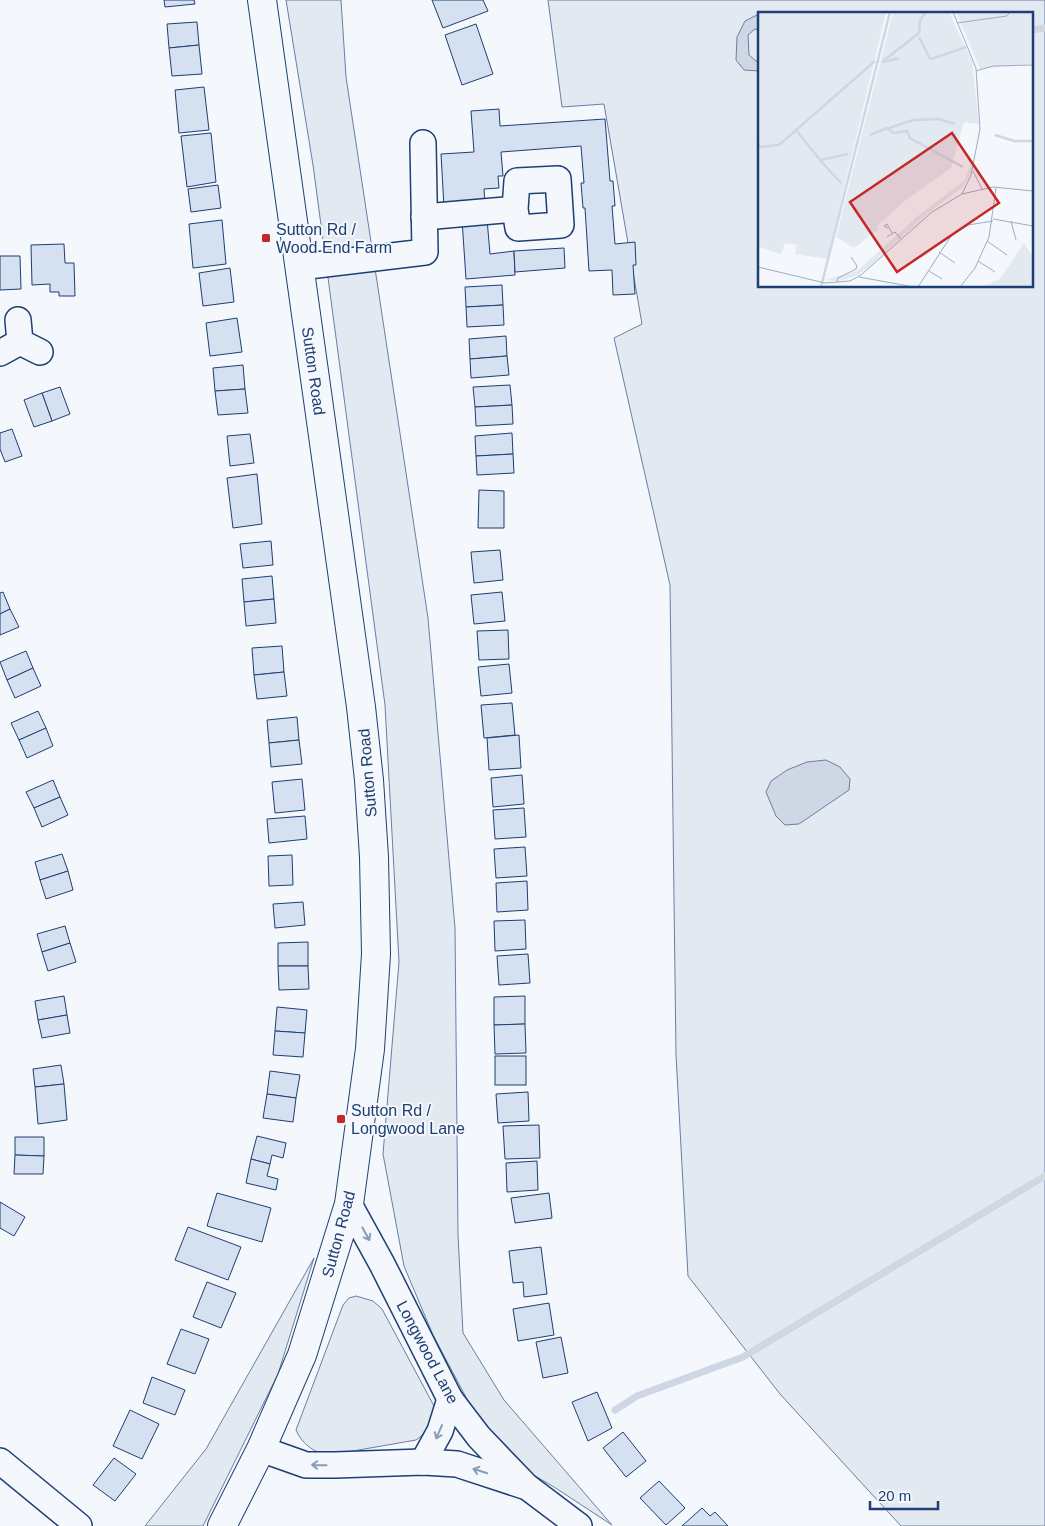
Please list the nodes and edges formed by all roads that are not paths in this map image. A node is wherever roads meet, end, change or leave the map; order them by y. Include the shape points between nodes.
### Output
1 (262, 0) edge
2 (423, 143) dead end
3 (516, 209) dead end
4 (424, 217) junction
5 (300, 267) junction
6 (349, 1204) junction
7 (450, 1399) junction
8 (261, 1449) junction
9 (0, 1461) edge
10 (422, 1462) junction
11 (526, 1486) junction
12 (78, 1525) edge
13 (222, 1526) edge
14 (579, 1526) edge

1 - 5 main road, Sutton Road
2 - 4 street
3 - 4 street
4 - 5 street via 425,252
5 - 6 main road, Sutton Road via 361,707 374,857 376,954 370,1049
6 -> 7 street, Longwood Lane
6 - 8 main road, Sutton Road via 302,1355
7 -> 10 street via 440,1431
7 - 11 street, Longwood Lane via 479,1437
10 -> 8 street, Longwood Lane via 306,1464
8 - 13 main road, Sutton Road
9 - 12 street
11 -> 10 street, Longwood Lane via 457,1464
11 - 14 street, Longwood Lane

